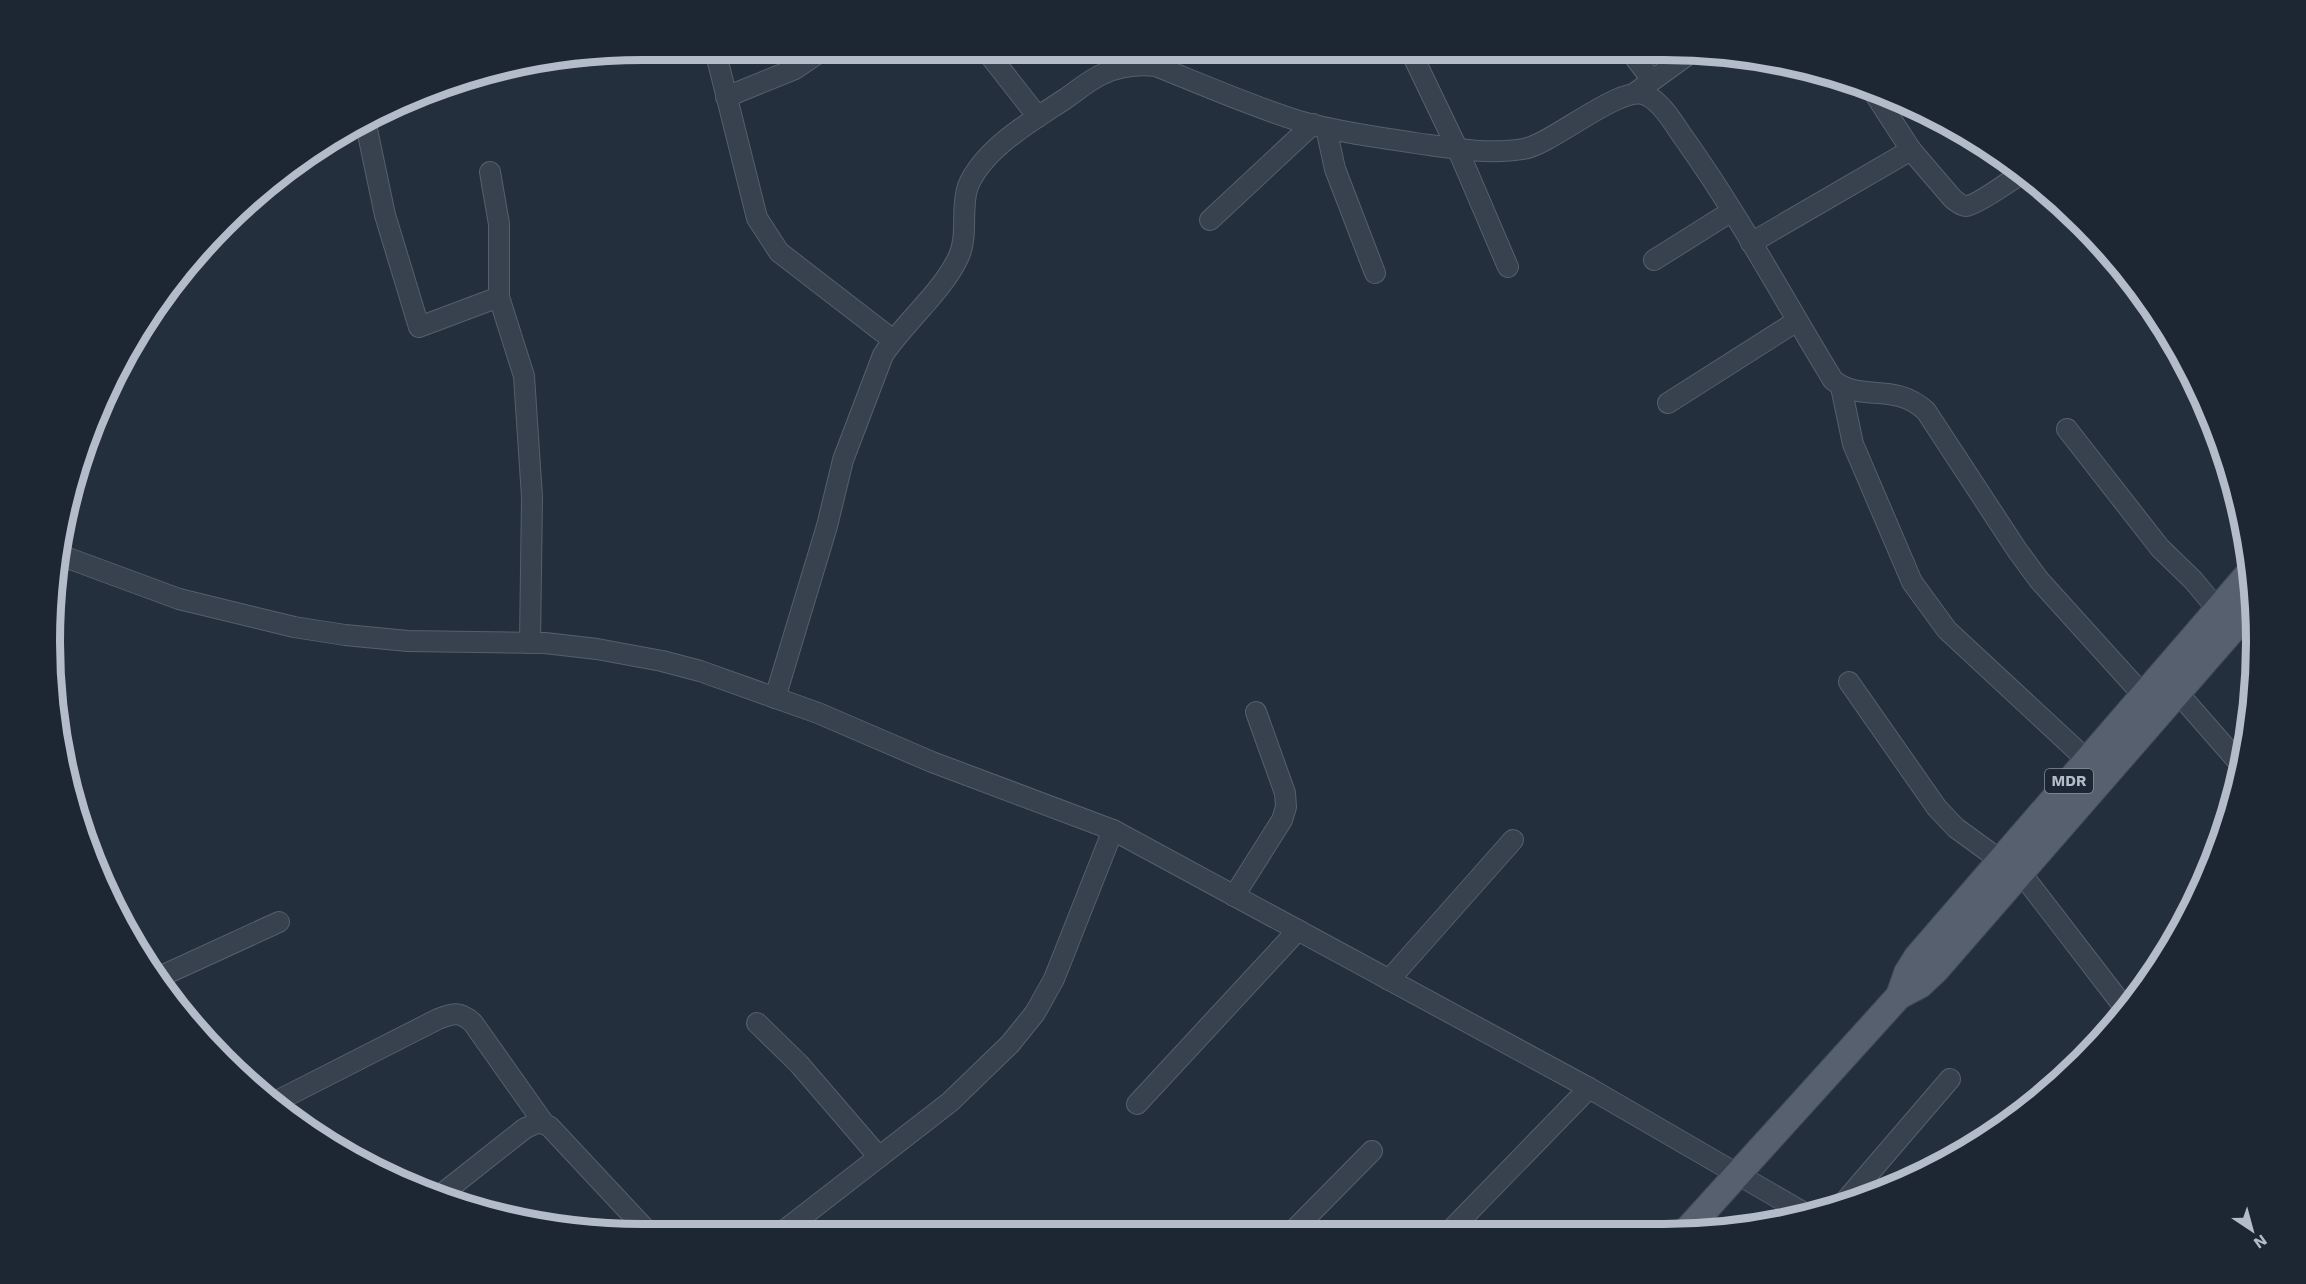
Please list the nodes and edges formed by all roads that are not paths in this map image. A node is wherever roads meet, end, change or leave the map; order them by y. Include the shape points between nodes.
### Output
1 (717, 60) edge
2 (808, 60) edge
3 (993, 60) edge
4 (1133, 60) edge
5 (1141, 60) edge
6 (1415, 60) edge
7 (1637, 60) edge
8 (1680, 60) edge
9 (1652, 81) junction
10 (1635, 93) junction
11 (726, 97) junction
12 (1880, 101) edge
13 (1038, 117) junction
14 (1320, 126) junction
15 (367, 130) edge
16 (1458, 150) junction
17 (1911, 150) junction
18 (490, 172) dead end
19 (2014, 178) edge
20 (1732, 211) junction
21 (1210, 220) dead end
22 (1751, 243) junction
23 (1654, 260) dead end
24 (1508, 267) dead end
25 (1375, 273) dead end
26 (499, 297) junction
27 (1797, 321) junction
28 (893, 340) junction
29 (1841, 387) junction
30 (1668, 403) dead end
31 (2067, 429) dead end
32 (66, 557) edge
33 (2243, 581) edge
34 (2218, 610) junction
35 (2245, 615) edge
36 (530, 643) junction
37 (1849, 682) dead end
38 (2178, 693) junction
39 (2143, 695) junction
40 (775, 698) junction
41 (1256, 711) dead end
42 (2235, 758) edge
43 (2088, 760) junction
44 (1113, 830) junction
45 (1513, 840) dead end
46 (2011, 866) junction
47 (1234, 896) junction
48 (279, 922) dead end
49 (1298, 930) junction
50 (165, 974) edge
51 (1389, 980) junction
52 (2121, 1003) edge
53 (757, 1023) dead end
54 (1950, 1078) dead end
55 (1589, 1088) junction
56 (281, 1099) edge
57 (1137, 1104) dead end
58 (543, 1122) junction
59 (1372, 1151) dead end
60 (879, 1157) junction
61 (1737, 1174) junction
62 (447, 1190) edge
63 (1853, 1192) edge
64 (1797, 1208) edge
65 (1693, 1223) edge
66 (641, 1224) edge
67 (793, 1224) edge
68 (1300, 1224) edge
69 (1457, 1224) edge

1 - 11 street
2 - 11 street via 788,73
3 - 13 street
4 - 13 street via 1102,74
5 - 14 street
6 - 16 street
7 - 9 street
8 - 9 street
9 - 10 street
10 - 16 street via 1525,149
10 - 20 street via 1648,96 1665,112
11 - 28 street via 757,218 767,235 801,271
12 - 17 street
13 - 28 street via 997,148 975,173 967,189 960,256
14 - 16 street
14 - 21 street
14 - 25 street
15 - 26 street via 385,214 419,327
16 - 24 street
17 - 19 street via 1953,198 1967,206
17 - 22 street
18 - 26 street via 500,224
20 - 22 street
20 - 23 street
22 - 27 street
26 - 36 street via 524,376 532,497
27 - 29 street
27 - 30 street
28 - 40 street via 843,460
29 - 39 street via 1893,393 1913,399 1926,411 2039,580
29 - 43 street via 1853,444 1912,582 1947,630
31 - 34 street via 2165,553
32 - 36 street via 179,599 294,627 408,641
33 - 34 main road, MDR
34 - 39 main road, MDR
35 - 38 main road, MDR
36 - 40 street via 597,649 662,661
37 - 46 street via 1937,808 1956,828
38 - 42 street
38 - 46 main road, MDR
39 - 43 main road, MDR
40 - 44 street
41 - 47 street via 1285,793 1286,807 1282,820
43 - 46 main road, MDR
44 - 47 street
44 - 60 street via 1054,979 1035,1013 966,1088
45 - 51 street
46 - 52 street
46 - 61 main road, MDR via 1936,970 1920,985 1899,996
47 - 49 street
48 - 50 street
49 - 51 street
49 - 57 street
51 - 55 street
53 - 60 street via 799,1064
54 - 63 street
55 - 61 street
55 - 69 street
56 - 58 street via 438,1019 465,1015
58 - 62 street via 524,1129
58 - 66 street
59 - 68 street
60 - 67 street
61 - 64 street
61 - 65 main road, MDR

